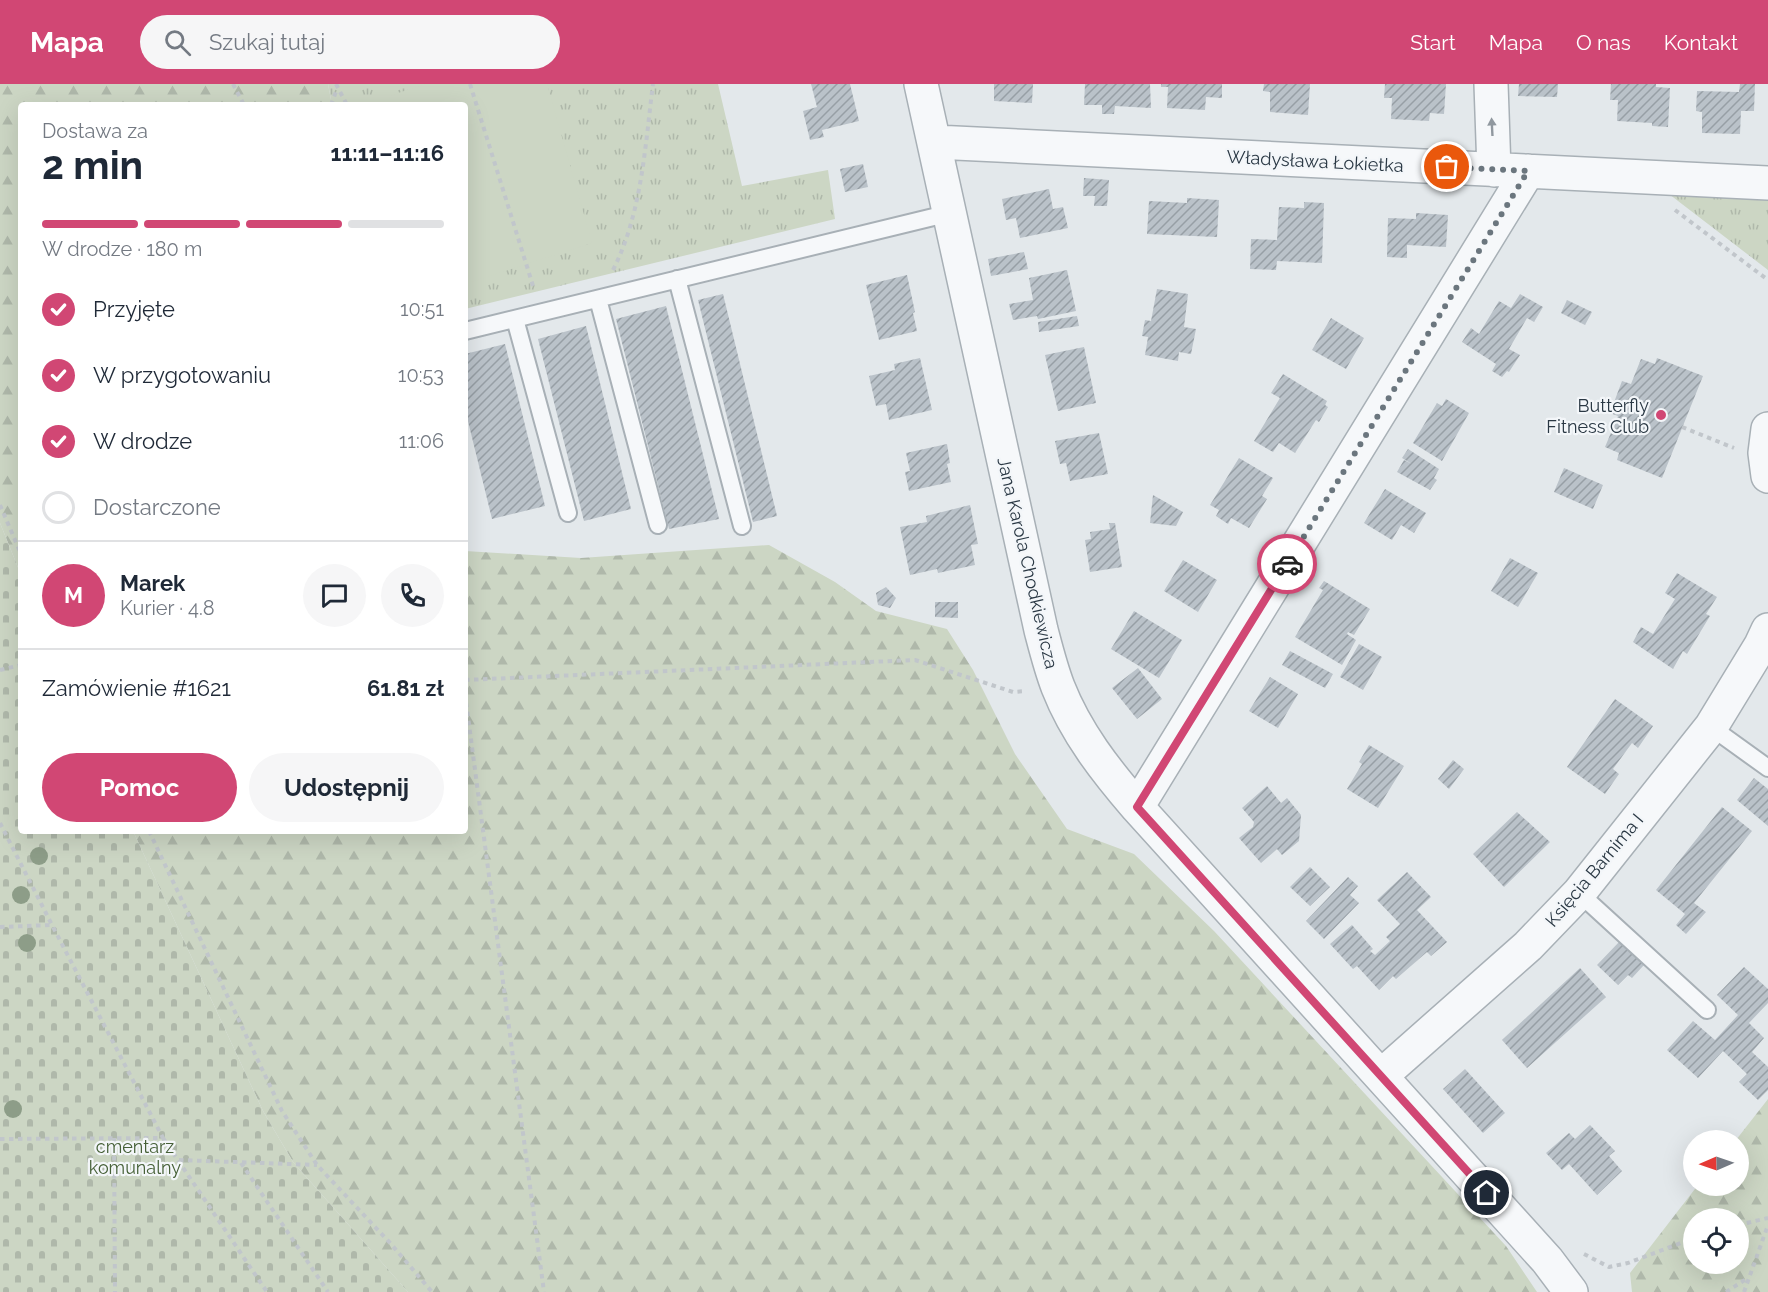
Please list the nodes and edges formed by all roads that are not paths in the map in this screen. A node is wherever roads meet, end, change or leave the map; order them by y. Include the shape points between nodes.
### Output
1 (921, 84) edge
2 (1491, 84) edge
3 (934, 142) junction
4 (1494, 170) junction
5 (1528, 171) junction
6 (1768, 183) edge
7 (950, 213) junction
8 (677, 279) junction
9 (598, 298) junction
10 (515, 319) junction
11 (468, 330) edge
12 (1768, 429) edge
13 (1768, 476) edge
14 (568, 513) dead end
15 (658, 525) dead end
16 (742, 526) dead end
17 (1768, 630) edge
18 (1711, 727) junction
19 (1768, 768) edge
20 (1137, 807) junction
21 (1579, 893) junction
22 (1707, 1010) dead end
23 (1382, 1076) junction
24 (1570, 1292) edge

1 - 3 street, Jana Karola Chodkiewicza
4 -> 2 street
3 - 4 street, Władysława Łokietka
3 - 7 street, Jana Karola Chodkiewicza
4 - 5 street, Władysława Łokietka
5 - 6 street, Władysława Łokietka
5 - 20 street
7 - 8 lane
7 - 20 street, Jana Karola Chodkiewicza via 1041,630 1059,688 1077,728
8 - 9 lane
8 - 16 lane
9 - 10 lane
9 - 15 lane
10 - 11 lane
10 - 14 lane
12 - 13 street
17 - 18 street, Księcia Barnima I
18 - 19 lane
18 - 21 street, Księcia Barnima I
20 - 23 street, Jana Karola Chodkiewicza
21 - 22 lane
21 - 23 street, Księcia Barnima I via 1528,946
23 - 24 street, Jana Karola Chodkiewicza via 1547,1260

